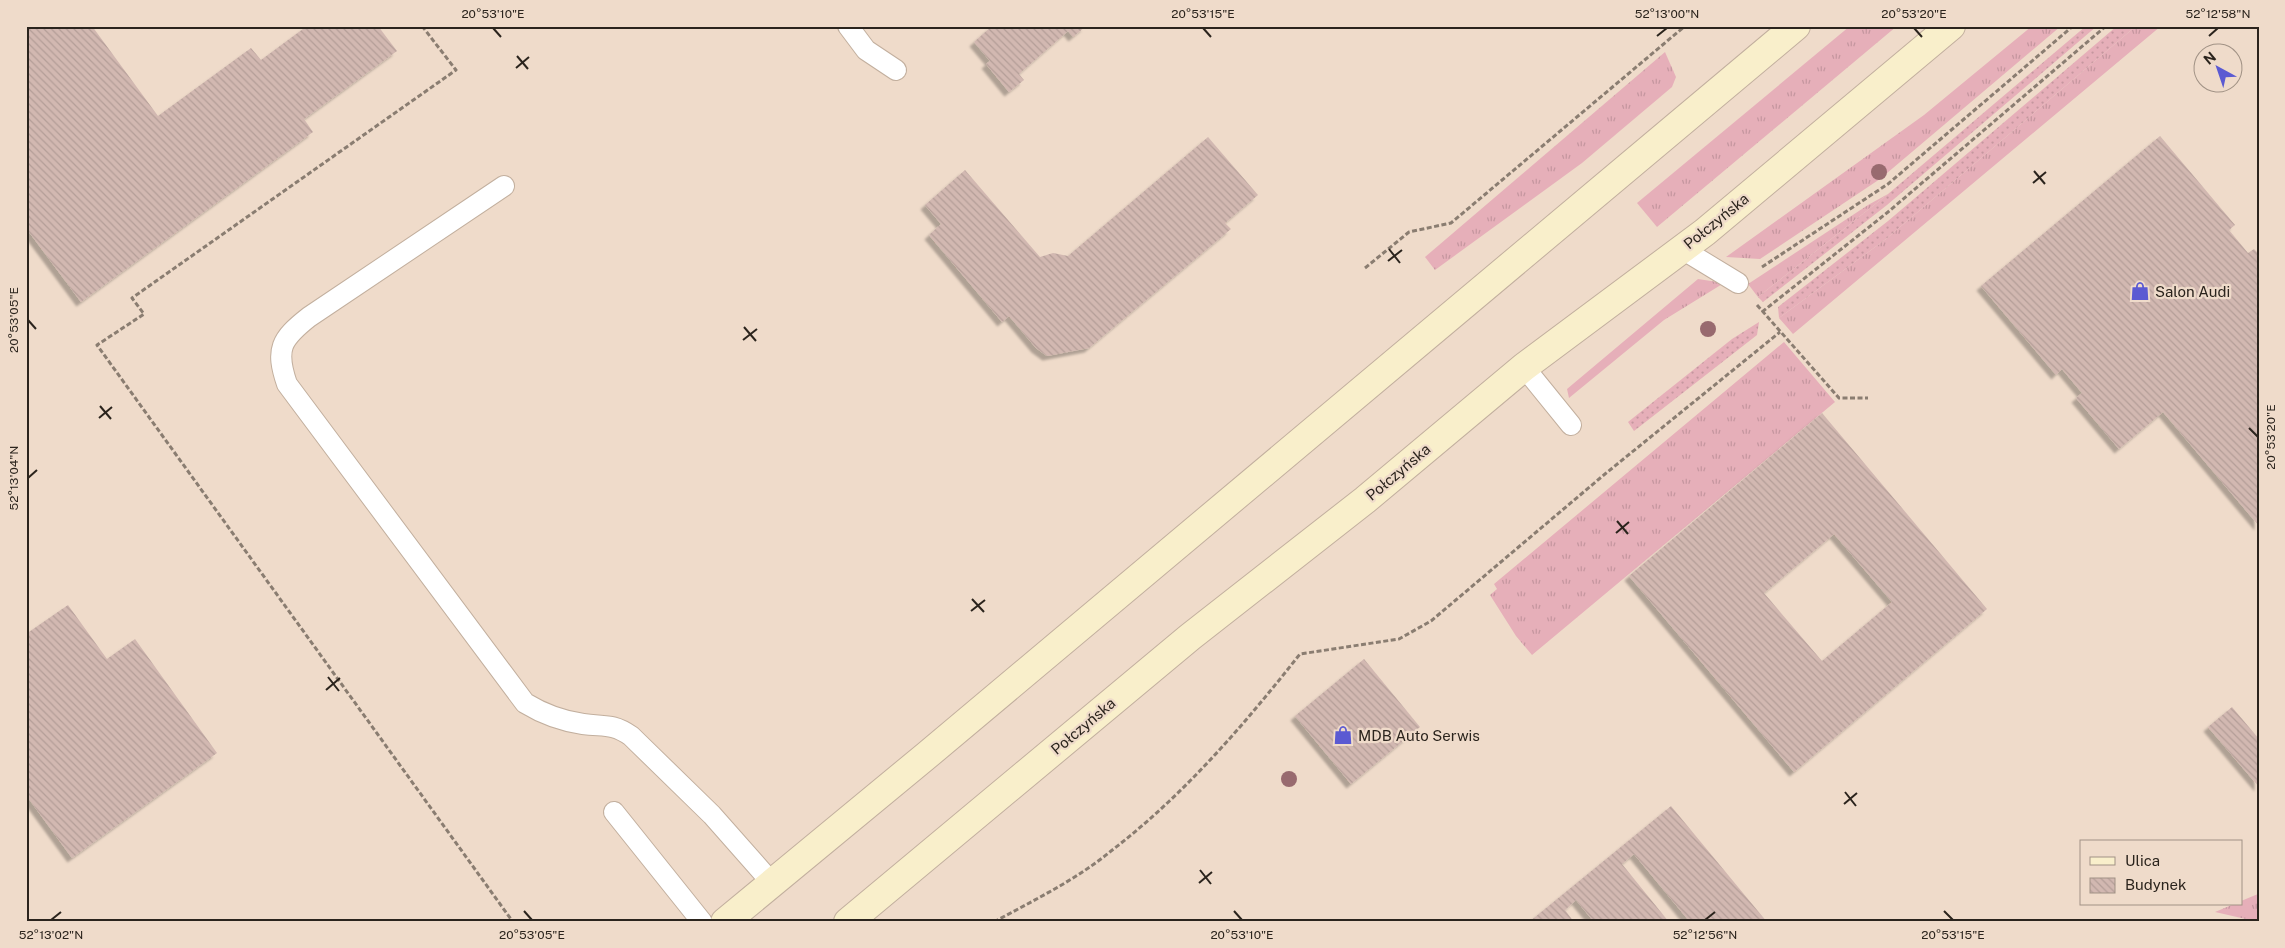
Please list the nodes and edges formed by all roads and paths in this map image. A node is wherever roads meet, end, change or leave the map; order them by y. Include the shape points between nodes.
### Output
1 (848, 26) edge
2 (1685, 26) edge
3 (1796, 26) edge
4 (1951, 26) edge
5 (2073, 26) edge
6 (2106, 26) edge
7 (896, 70) dead end
8 (504, 186) dead end
9 (1682, 249) junction
10 (1365, 268) dead end
11 (1756, 270) dead end
12 (1738, 283) dead end
13 (1780, 332) junction
14 (1524, 367) junction
15 (1868, 398) dead end
16 (1571, 425) dead end
17 (614, 812) dead end
18 (772, 883) junction
19 (702, 922) edge
20 (725, 922) edge
21 (848, 922) edge
22 (994, 922) edge

1 - 7 lane via 866,50
2 - 10 path via 1451,223 1410,232
3 - 18 main road
4 - 9 main road, Połczyńska
5 - 11 path via 1888,184
6 - 13 path via 1888,212 1762,312
8 - 18 lane via 289,332 282,346 280,364 287,384 525,703 556,718 617,727 630,736 712,815
9 - 12 lane
9 - 14 main road, Połczyńska
13 - 15 path via 1839,398
13 - 22 path via 1431,620 1399,639 1300,654 1258,708 1197,776 1111,852 1058,887
14 - 16 lane
14 - 21 main road, Połczyńska via 1365,500 1190,637
17 - 19 lane
18 - 20 main road

